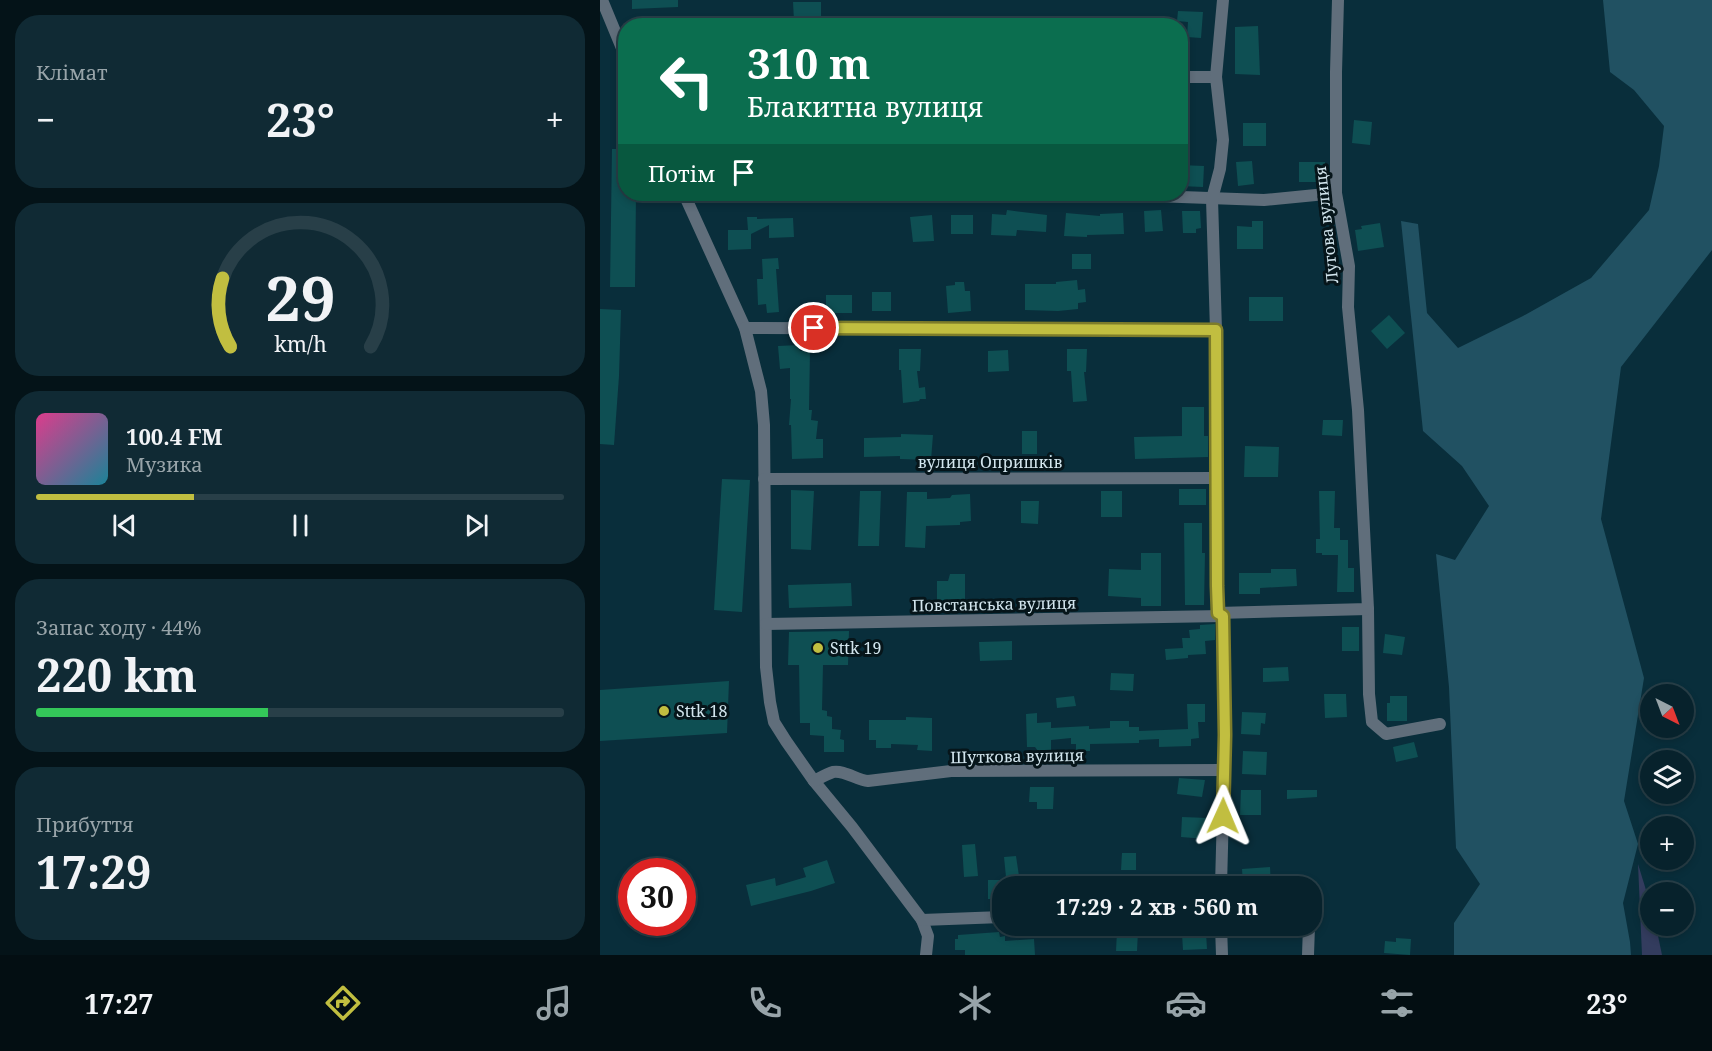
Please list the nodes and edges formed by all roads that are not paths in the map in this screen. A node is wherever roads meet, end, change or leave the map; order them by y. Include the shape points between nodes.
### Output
1 (602, 0) edge
2 (1224, 0) edge
3 (1338, 0) edge
4 (618, 39) edge
5 (1188, 77) edge
6 (1215, 77) junction
7 (1336, 193) junction
8 (1188, 198) edge
9 (1212, 199) junction
10 (688, 201) edge
11 (745, 328) junction
12 (1216, 330) junction
13 (1217, 478) junction
14 (764, 479) junction
15 (1368, 609) junction
16 (1221, 614) junction
17 (766, 624) junction
18 (1440, 724) dead end
19 (1224, 770) junction
20 (814, 781) junction
21 (1221, 876) edge
22 (992, 917) edge
23 (922, 920) junction
24 (1221, 936) edge
25 (1309, 936) edge
26 (926, 955) edge
27 (1222, 955) edge
28 (1308, 955) edge

1 - 4 street
2 - 6 street
3 - 7 street, Лугова вулиця
5 - 6 street
6 - 9 street via 1223,140
7 - 9 street via 1264,200
7 - 15 street, Лугова вулиця via 1349,266 1348,307 1358,410
8 - 9 street
9 - 12 street
10 - 11 street
11 - 12 street
11 - 14 street via 761,391
12 - 13 street
13 - 14 street, вулиця Опришків
13 - 16 street
14 - 17 street
15 - 16 street, Повстанська вулиця
15 - 18 street, Лугова вулиця via 1372,722 1386,734
16 - 17 street, Повстанська вулиця
16 - 19 street
17 - 20 street via 766,667 774,722
19 - 20 street, Шуткова вулиця via 951,771 868,781 833,772
19 - 21 street
20 - 23 street
22 - 23 street
23 - 26 street via 927,936
24 - 27 street
25 - 28 street

